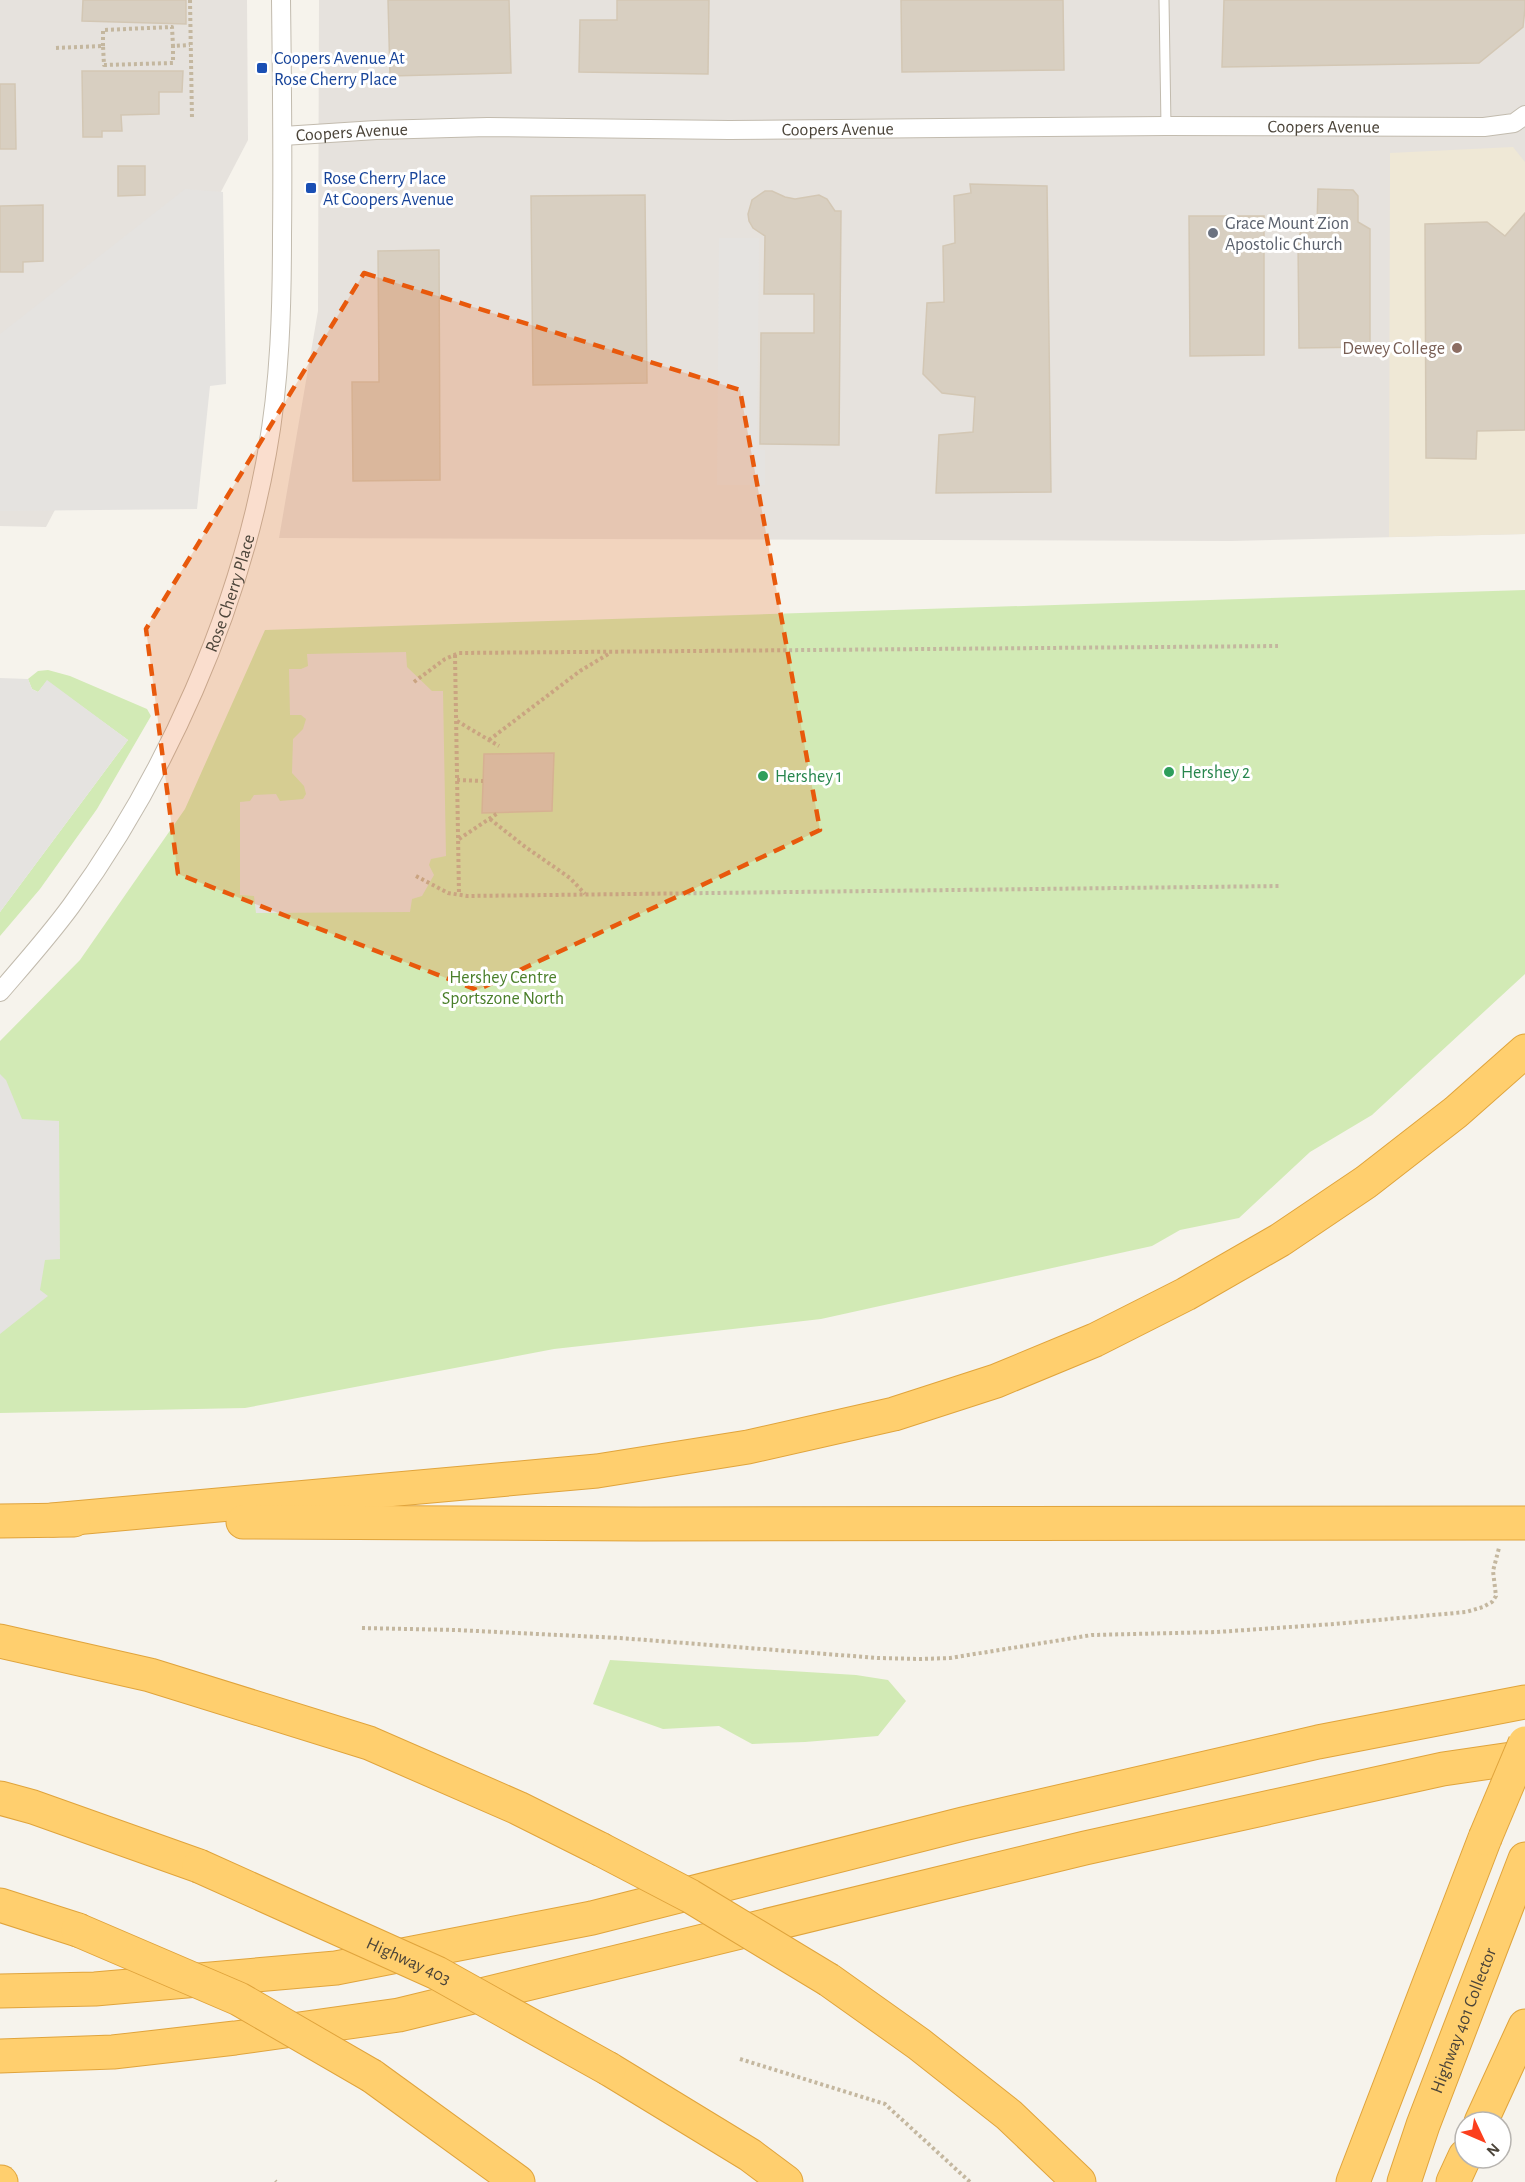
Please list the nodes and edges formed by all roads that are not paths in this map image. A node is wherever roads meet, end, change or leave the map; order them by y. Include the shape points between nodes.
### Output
1 (281, 0) edge
2 (1164, 0) edge
3 (1525, 115) edge
4 (1166, 126) junction
5 (283, 136) junction
6 (0, 992) edge
7 (1525, 1052) edge
8 (52, 1520) junction
9 (0, 1521) edge
10 (1517, 1522) edge
11 (0, 1641) edge
12 (1525, 1702) edge
13 (1525, 1743) edge
14 (1525, 1757) edge
15 (0, 1798) edge
16 (1525, 1859) edge
17 (0, 1905) edge
18 (0, 1991) edge
19 (1525, 2026) edge
20 (0, 2056) edge
21 (1486, 2110) edge
22 (518, 2182) edge
23 (786, 2182) edge
24 (1079, 2182) edge
25 (1353, 2182) edge
26 (1404, 2182) edge

1 - 5 street, Coopers Avenue
2 - 4 lane
3 - 4 street, Coopers Avenue via 1514,123 1484,127
4 - 5 street, Coopers Avenue via 729,130 488,127
5 - 6 street, Rose Cherry Place via 281,312 275,394 256,506 230,599 207,661 155,770 107,854 70,907
7 - 8 highway via 1366,1182 1205,1284 1095,1340 996,1381 894,1414 748,1447 597,1472
8 - 9 highway
8 - 10 highway via 640,1524
11 - 24 highway, bridge via 150,1675 369,1743 518,1808 600,1849 690,1896 829,1980 1009,2115
12 - 18 highway via 1284,1750 963,1824 592,1918 336,1968 95,1989
13 - 25 highway, bridge
14 - 20 highway via 1443,1769 1085,1848 399,2016 113,2052
15 - 23 highway, Highway 403, bridge via 199,1866 437,1973 609,2069 750,2155
16 - 26 highway, Highway 401 Collector
17 - 22 highway, bridge via 78,1930 239,1999 372,2076
19 - 21 highway

